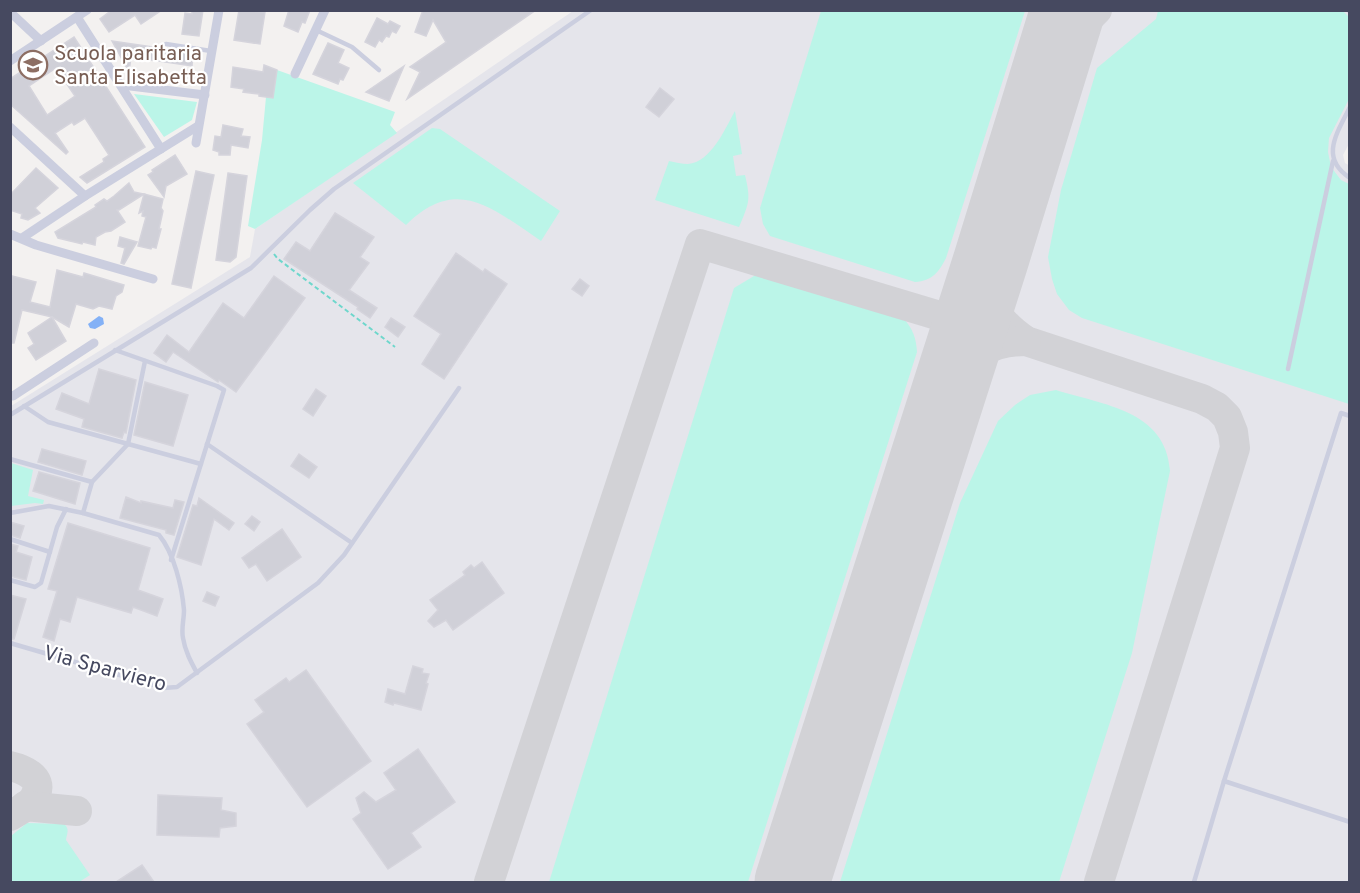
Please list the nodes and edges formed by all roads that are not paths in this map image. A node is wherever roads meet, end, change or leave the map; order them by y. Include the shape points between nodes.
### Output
1 (87, 10) edge
2 (219, 10) edge
3 (325, 10) edge
4 (591, 10) edge
5 (10, 12) edge
6 (77, 17) junction
7 (316, 30) junction
8 (41, 41) junction
9 (166, 44) dead end
10 (212, 51) junction
11 (10, 61) edge
12 (379, 70) dead end
13 (295, 74) dead end
14 (122, 85) junction
15 (205, 95) junction
16 (1350, 107) edge
17 (198, 126) junction
18 (10, 127) edge
19 (196, 143) dead end
20 (161, 149) junction
21 (1333, 161) junction
22 (1350, 178) edge
23 (85, 195) junction
24 (10, 234) edge
25 (22, 238) junction
26 (153, 279) dead end
27 (94, 343) dead end
28 (115, 350) junction
29 (145, 361) junction
30 (1288, 369) dead end
31 (459, 388) dead end
32 (10, 395) edge
33 (24, 406) junction
34 (10, 415) edge
35 (1350, 416) edge
36 (128, 444) junction
37 (207, 444) junction
38 (10, 459) edge
39 (201, 464) junction
40 (92, 482) junction
41 (66, 509) junction
42 (10, 513) edge
43 (83, 513) junction
44 (10, 539) edge
45 (352, 543) junction
46 (50, 552) junction
47 (171, 560) junction
48 (10, 580) edge
49 (10, 643) edge
50 (197, 673) junction
51 (1224, 782) junction
52 (1350, 822) edge
53 (1194, 882) edge

1 - 6 street
2 - 10 street
3 - 7 street
4 - 28 lane via 334,189 251,267
5 - 8 street
6 - 8 street
6 - 14 street
7 - 12 lane via 352,46
7 - 13 street
8 - 11 street
9 - 10 lane
10 - 15 street
14 - 15 street
14 - 20 street
15 - 17 street
16 - 21 lane via 1332,146
17 - 19 street
17 - 20 street
18 - 23 street
20 - 23 street
21 - 22 lane
21 - 30 lane
23 - 25 street
24 - 25 street
25 - 26 street
27 - 32 street
28 - 29 lane
28 - 33 lane
29 - 36 lane
29 - 37 lane via 224,390
31 - 45 lane, Via Sparviero
33 - 34 lane
33 - 36 lane via 48,422
35 - 51 lane via 1341,414
36 - 39 lane
36 - 40 lane
37 - 39 lane
37 - 45 lane
38 - 40 lane
39 - 47 lane
40 - 43 lane
41 - 42 lane via 50,506
41 - 43 lane
41 - 46 lane
43 - 47 lane via 159,535
44 - 46 lane
45 - 50 lane, Via Sparviero via 318,583
46 - 48 lane via 41,583 35,587
47 - 50 lane via 184,611 183,642
49 - 50 lane, Via Sparviero via 164,688 177,687
51 - 52 lane
51 - 53 lane

